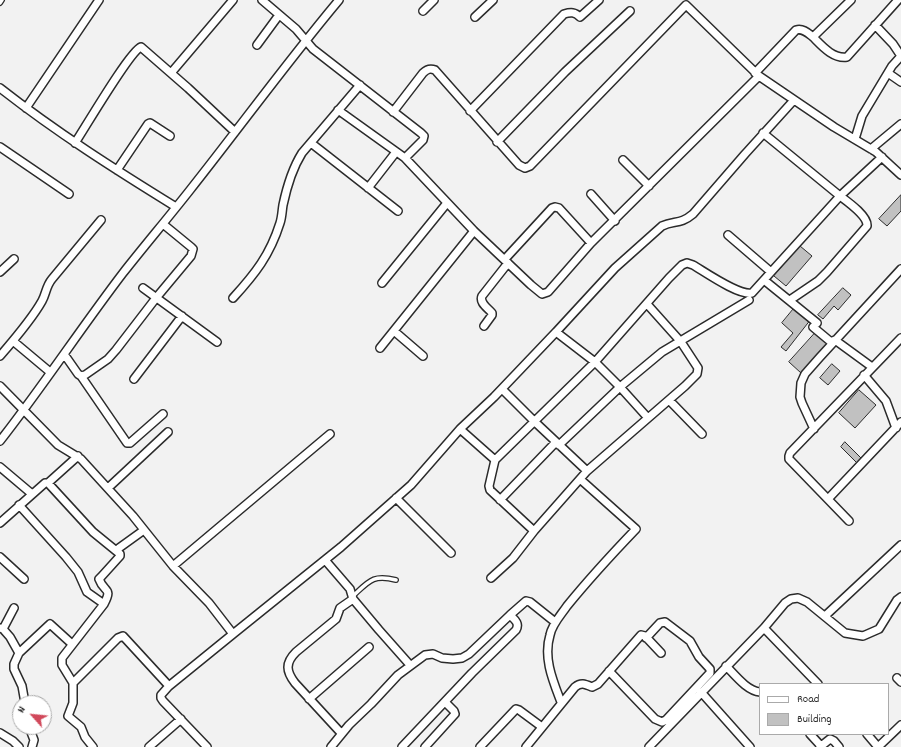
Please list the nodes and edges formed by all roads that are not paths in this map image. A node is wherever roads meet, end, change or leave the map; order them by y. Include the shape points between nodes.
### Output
1 (2, 0) edge
2 (99, 0) edge
3 (233, 0) edge
4 (262, 0) edge
5 (339, 0) edge
6 (434, 0) edge
7 (493, 0) edge
8 (599, 0) edge
9 (850, 0) edge
10 (898, 0) edge
11 (683, 2) edge
12 (0, 3) edge
13 (423, 11) dead end
14 (630, 11) dead end
15 (279, 15) junction
16 (475, 17) dead end
17 (875, 25) junction
18 (813, 38) junction
19 (305, 40) junction
20 (256, 45) dead end
21 (901, 56) edge
22 (171, 73) junction
23 (888, 73) junction
24 (757, 74) junction
25 (901, 82) edge
26 (360, 85) junction
27 (0, 88) edge
28 (794, 100) junction
29 (26, 108) junction
30 (338, 110) junction
31 (470, 111) junction
32 (393, 112) junction
33 (901, 124) edge
34 (235, 132) junction
35 (763, 133) junction
36 (170, 136) dead end
37 (855, 139) junction
38 (497, 142) junction
39 (75, 143) junction
40 (311, 143) junction
41 (0, 147) edge
42 (871, 149) junction
43 (396, 152) junction
44 (882, 157) junction
45 (405, 158) junction
46 (623, 160) dead end
47 (117, 170) junction
48 (901, 175) edge
49 (649, 186) junction
50 (368, 188) junction
51 (69, 194) dead end
52 (591, 194) dead end
53 (840, 196) junction
54 (447, 203) junction
55 (176, 207) junction
56 (398, 211) dead end
57 (101, 220) dead end
58 (614, 221) junction
59 (163, 224) junction
60 (474, 231) junction
61 (728, 234) dead end
62 (592, 242) junction
63 (14, 259) dead end
64 (507, 261) junction
65 (901, 269) edge
66 (0, 272) edge
67 (771, 272) junction
68 (764, 280) junction
69 (382, 283) dead end
70 (143, 288) dead end
71 (156, 298) junction
72 (233, 298) dead end
73 (749, 300) dead end
74 (790, 300) junction
75 (647, 304) junction
76 (182, 316) junction
77 (484, 326) dead end
78 (394, 331) junction
79 (556, 332) junction
80 (901, 338) edge
81 (835, 340) junction
82 (13, 342) junction
83 (217, 342) dead end
84 (681, 342) junction
85 (380, 348) dead end
86 (64, 354) junction
87 (0, 356) edge
88 (423, 356) dead end
89 (595, 362) junction
90 (872, 367) junction
91 (50, 372) junction
92 (81, 376) junction
93 (864, 376) junction
94 (134, 379) dead end
95 (0, 386) edge
96 (620, 387) junction
97 (502, 389) junction
98 (669, 400) junction
99 (24, 411) junction
100 (163, 414) dead end
101 (648, 418) junction
102 (535, 422) junction
103 (898, 425) edge
104 (460, 429) junction
105 (814, 429) junction
106 (168, 432) dead end
107 (330, 434) dead end
108 (702, 434) dead end
109 (0, 441) edge
110 (558, 443) junction
111 (78, 456) junction
112 (495, 460) junction
113 (0, 467) edge
114 (587, 471) junction
115 (580, 479) junction
116 (48, 483) junction
117 (108, 488) junction
118 (32, 494) junction
119 (396, 498) junction
120 (828, 499) junction
121 (500, 500) junction
122 (19, 505) junction
123 (849, 521) dead end
124 (0, 522) edge
125 (144, 530) junction
126 (534, 531) junction
127 (901, 545) edge
128 (118, 551) junction
129 (451, 553) dead end
130 (0, 557) edge
131 (325, 560) junction
132 (173, 566) junction
133 (491, 578) dead end
134 (24, 579) dead end
135 (396, 580) dead end
136 (901, 597) edge
137 (353, 598) junction
138 (104, 604) junction
139 (14, 608) dead end
140 (510, 615) junction
141 (825, 616) junction
142 (555, 622) junction
143 (2, 628) edge
144 (764, 628) junction
145 (233, 634) junction
146 (646, 638) junction
147 (72, 644) junction
148 (370, 647) dead end
149 (19, 653) junction
150 (661, 653) dead end
151 (410, 665) junction
152 (726, 666) junction
153 (609, 671) junction
154 (73, 683) junction
155 (817, 683) edge
156 (169, 686) junction
157 (701, 692) junction
158 (759, 692) edge
159 (24, 695) edge
160 (309, 698) junction
161 (445, 702) junction
162 (562, 702) junction
163 (684, 706) junction
164 (181, 719) junction
165 (901, 725) edge
166 (542, 727) junction
167 (0, 733) edge
168 (341, 733) junction
169 (32, 735) edge
170 (811, 735) edge
171 (868, 735) edge
172 (650, 746) edge
173 (19, 747) edge
174 (32, 747) edge
175 (93, 747) edge
176 (149, 747) edge
177 (207, 747) edge
178 (331, 747) edge
179 (402, 747) edge
180 (425, 747) edge
181 (480, 747) edge
182 (526, 747) edge
183 (750, 747) edge
184 (820, 747) edge
185 (839, 747) edge
186 (878, 747) edge

1 - 12 lane
2 - 29 street
3 - 22 street
4 - 15 street
5 - 19 street
6 - 13 street
7 - 16 street
8 - 31 street via 580,17 576,13 564,14
9 - 18 street
10 - 17 street
11 - 24 street
11 - 38 street via 530,166 525,168 519,165
14 - 38 street via 565,72
15 - 19 street
15 - 20 street
17 - 18 street via 846,57 837,56
17 - 21 street
18 - 24 street via 806,31 796,30
19 - 26 street
19 - 34 street
21 - 23 street
22 - 34 street
22 - 39 street via 141,47 138,48
23 - 25 street
23 - 37 street via 862,116
24 - 28 street
24 - 49 street
26 - 30 street
26 - 32 street
27 - 29 street
28 - 35 street
28 - 37 street
29 - 39 street
30 - 40 street
30 - 43 street
31 - 32 street via 432,68 423,73
31 - 38 street
32 - 45 street via 424,136
33 - 42 street
34 - 55 street
35 - 53 street
35 - 79 street via 693,214 682,222 662,226 615,268
36 - 47 street via 148,124
37 - 42 street
39 - 47 street
40 - 50 street
40 - 72 street via 293,170 281,221 266,258
41 - 51 street
42 - 44 street
43 - 45 street
43 - 50 street
44 - 48 street
44 - 53 street
45 - 54 street
46 - 49 street
47 - 55 street
49 - 58 street
50 - 56 street
52 - 58 street
53 - 67 street
53 - 74 street via 864,217 867,226 827,272
54 - 60 street
54 - 69 street
55 - 59 street
57 - 82 street via 48,283 42,301
58 - 62 street
59 - 71 street via 193,249 191,256
59 - 86 street via 123,273
60 - 64 street
60 - 78 street
61 - 67 street
62 - 64 street via 545,294 539,292
62 - 64 street via 559,208 555,207
63 - 66 street
64 - 77 street via 482,296 482,303 492,313
65 - 81 street
67 - 68 street
68 - 74 street
68 - 75 street via 752,293 747,294 687,263 682,265
70 - 71 street
71 - 76 street
71 - 92 street via 112,354
73 - 84 street
74 - 81 street via 831,342
75 - 84 street
75 - 89 street
76 - 83 street
76 - 94 street
78 - 85 street
78 - 88 street
79 - 89 street
79 - 97 street
80 - 90 street
81 - 90 street
81 - 105 street via 801,382 802,403
82 - 87 street
82 - 91 street
84 - 96 street via 662,352
84 - 98 street via 698,368 697,374
86 - 91 street
86 - 92 street
89 - 96 street
89 - 102 street
90 - 93 street
91 - 99 street
92 - 100 street via 127,443
93 - 103 street via 886,401
93 - 105 street
95 - 99 street
96 - 101 street
96 - 110 street
97 - 102 street
97 - 104 street
98 - 101 street
98 - 108 street
99 - 109 street
99 - 111 street via 58,445
101 - 114 street
102 - 110 street
102 - 112 street
103 - 120 street
104 - 112 street
104 - 119 street via 411,485
105 - 120 street via 790,453 789,459
106 - 117 street
107 - 132 street
110 - 114 street
110 - 121 street
111 - 116 street
111 - 117 street
112 - 121 street via 489,486
113 - 118 street
114 - 115 street
115 - 126 street
115 - 142 street via 636,529 588,580
116 - 118 street
116 - 128 street via 92,532
117 - 125 street
118 - 122 street
119 - 129 street
119 - 131 street
120 - 123 street
121 - 126 street
122 - 124 street
122 - 138 street via 70,562 81,577 87,592
125 - 128 street
125 - 132 street
126 - 133 street via 513,558
127 - 141 street
128 - 138 street via 121,555 99,579 108,591
130 - 134 street
131 - 137 street via 350,589
131 - 145 street
132 - 145 street via 209,603
135 - 137 lane via 385,577 371,580
136 - 141 street via 879,629 863,636 845,633
137 - 151 street
137 - 160 street via 340,608 336,619 296,652 287,666 295,683
138 - 147 street
139 - 143 street
140 - 142 street via 526,601
140 - 151 street via 462,658 425,655
140 - 161 street via 518,625 516,630
141 - 144 street via 808,602 798,598 791,599
142 - 162 street via 550,635 549,666
143 - 149 street
144 - 152 street
144 - 155 street
145 - 156 street
146 - 150 street
146 - 153 street via 639,636
146 - 163 street via 660,623 665,622 690,641 710,669 710,673
147 - 149 street via 50,624
147 - 154 street via 61,662
148 - 160 street
149 - 159 street via 14,669
151 - 168 street
152 - 157 street
152 - 158 street via 746,686
153 - 162 street via 594,687 579,684
153 - 163 street via 660,722
154 - 156 street via 123,636
154 - 175 street via 73,703 68,716 81,726 84,737
156 - 164 street via 160,698
157 - 163 street
157 - 183 street
160 - 168 street
161 - 179 street
161 - 180 street via 455,714
162 - 166 street
163 - 172 street
164 - 176 street
164 - 177 street
165 - 186 street
166 - 181 street via 516,710
166 - 182 street
167 - 173 street
168 - 178 street
169 - 174 street
170 - 184 street
171 - 186 street
184 - 185 street via 830,739

